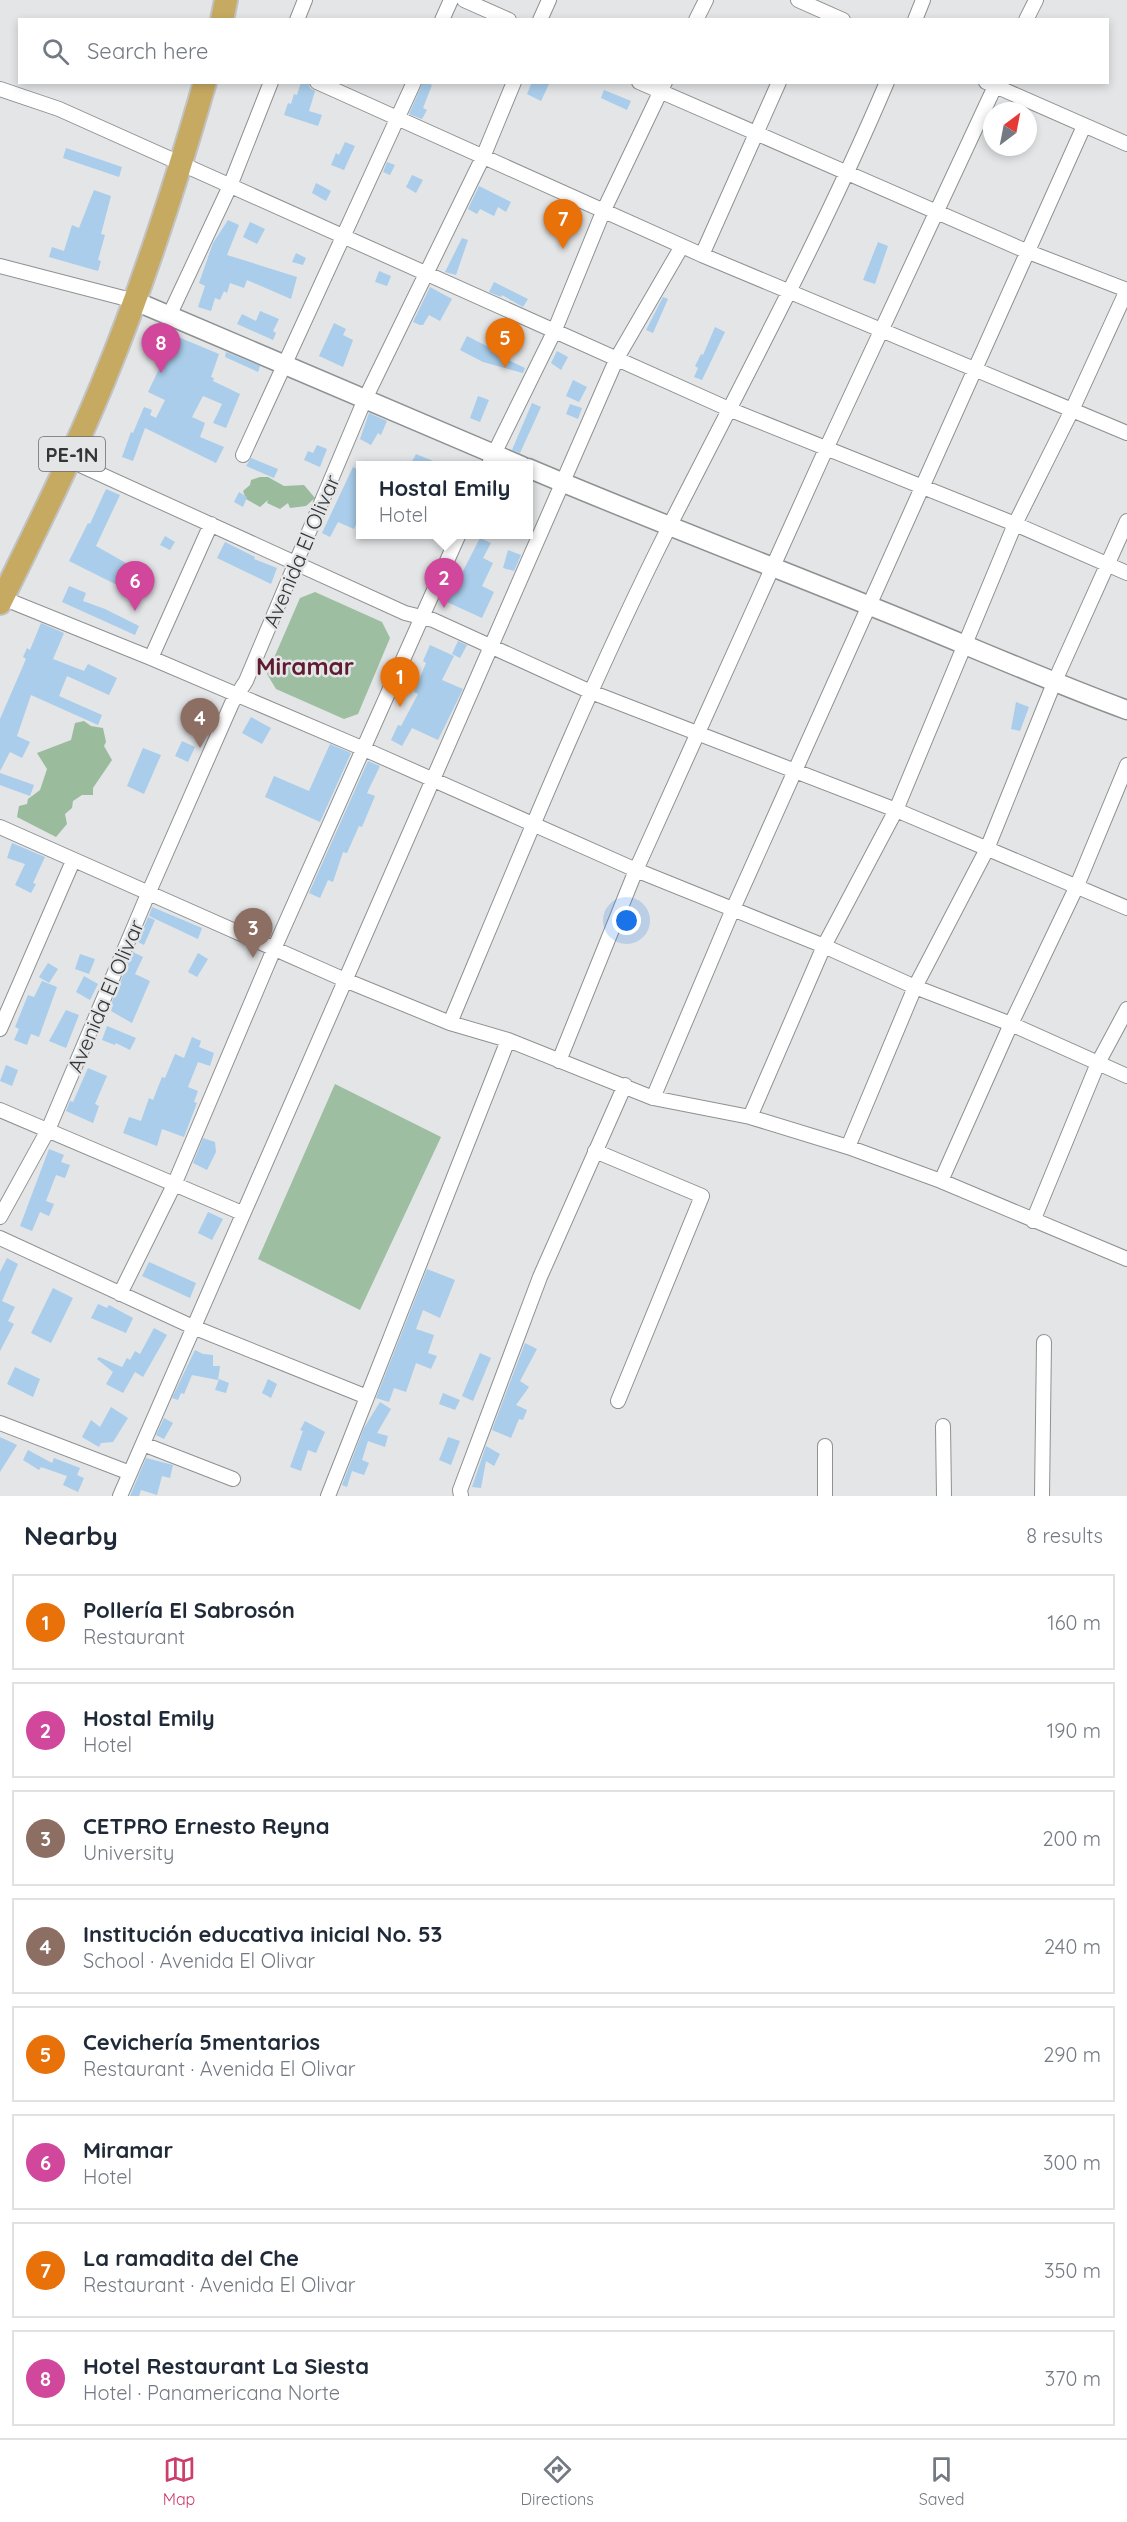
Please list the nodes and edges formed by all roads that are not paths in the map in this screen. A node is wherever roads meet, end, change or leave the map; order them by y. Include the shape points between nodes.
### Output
1 (226, 0) edge
2 (305, 0) edge
3 (451, 0) edge
4 (464, 0) edge
5 (549, 0) edge
6 (706, 0) edge
7 (798, 0) edge
8 (923, 0) edge
9 (1036, 0) edge
10 (813, 9) edge
11 (222, 18) edge
12 (298, 18) edge
13 (443, 18) edge
14 (504, 18) edge
15 (541, 18) edge
16 (697, 18) edge
17 (838, 18) edge
18 (916, 18) edge
19 (1027, 18) edge
20 (204, 84) edge
21 (270, 84) edge
22 (321, 84) edge
23 (413, 84) edge
24 (513, 84) edge
25 (647, 84) edge
26 (778, 84) edge
27 (886, 84) edge
28 (993, 84) edge
29 (0, 88) edge
30 (662, 88) edge
31 (397, 119) junction
32 (1084, 126) junction
33 (756, 133) junction
34 (1127, 144) edge
35 (483, 157) junction
36 (182, 165) junction
37 (848, 173) junction
38 (230, 186) junction
39 (603, 212) junction
40 (937, 212) junction
41 (342, 237) junction
42 (682, 246) junction
43 (1026, 250) junction
44 (702, 255) junction
45 (0, 266) edge
46 (426, 275) junction
47 (789, 293) junction
48 (135, 301) junction
49 (169, 316) junction
50 (882, 329) junction
51 (554, 332) junction
52 (617, 358) junction
53 (284, 364) junction
54 (976, 368) junction
55 (365, 399) junction
56 (731, 410) junction
57 (1072, 410) junction
58 (1127, 433) edge
59 (826, 449) junction
60 (243, 455) dead end
61 (491, 459) edge
62 (69, 460) junction
63 (533, 470) edge
64 (564, 483) junction
65 (922, 488) junction
66 (1127, 521) edge
67 (211, 524) junction
68 (1015, 524) junction
69 (669, 528) junction
70 (457, 539) edge
71 (296, 563) junction
72 (1108, 565) junction
73 (774, 568) junction
74 (1127, 573) edge
75 (1, 600) edge
76 (871, 606) junction
77 (423, 617) junction
78 (965, 645) junction
79 (491, 646) junction
80 (151, 658) junction
81 (1054, 683) junction
82 (591, 692) junction
83 (237, 695) junction
84 (1127, 710) edge
85 (698, 734) junction
86 (364, 749) junction
87 (1127, 765) edge
88 (795, 771) junction
89 (432, 779) junction
90 (896, 810) junction
91 (533, 824) junction
92 (0, 827) edge
93 (987, 849) junction
94 (73, 861) junction
95 (636, 870) junction
96 (1076, 888) junction
97 (148, 894) junction
98 (1127, 908) edge
99 (733, 909) junction
100 (824, 946) junction
101 (274, 949) junction
102 (345, 980) junction
103 (915, 987) junction
104 (1127, 1009) edge
105 (450, 1023) junction
106 (1011, 1024) junction
107 (0, 1029) edge
108 (508, 1040) junction
109 (559, 1061) junction
110 (1098, 1063) junction
111 (1127, 1076) edge
112 (625, 1085) junction
113 (653, 1098) junction
114 (0, 1110) edge
115 (750, 1117) junction
116 (48, 1130) junction
117 (848, 1147) junction
118 (595, 1151) junction
119 (941, 1181) junction
120 (174, 1185) junction
121 (242, 1214) junction
122 (0, 1217) edge
123 (1034, 1221) junction
124 (0, 1238) edge
125 (1127, 1259) edge
126 (120, 1294) junction
127 (193, 1327) junction
128 (1044, 1342) dead end
129 (367, 1397) junction
130 (618, 1401) dead end
131 (0, 1423) edge
132 (943, 1426) dead end
133 (143, 1444) junction
134 (825, 1446) dead end
135 (130, 1473) junction
136 (233, 1479) dead end
137 (120, 1496) edge
138 (328, 1496) edge
139 (461, 1496) edge
140 (825, 1496) edge
141 (944, 1496) edge
142 (1042, 1496) edge

1 - 11 highway
2 - 12 street
3 - 13 street
4 - 14 street
5 - 15 street
6 - 16 street
7 - 10 street
8 - 18 street
9 - 19 street
10 - 17 street
20 - 36 highway, PE-1N
21 - 38 street
22 - 31 street
23 - 31 street
24 - 35 street, Avenida El Olivar
25 - 30 street
26 - 33 street
27 - 37 street
28 - 32 street
28 - 40 street
29 - 36 street via 59,109
30 - 33 street
30 - 39 street
31 - 35 street
31 - 41 street
32 - 34 street
32 - 43 street
33 - 37 street
33 - 44 street
35 - 39 street
35 - 46 street, Avenida El Olivar
36 - 38 street
36 - 48 highway, PE-1N
37 - 40 street
37 - 47 street
38 - 41 street
38 - 49 street
39 - 42 street
39 - 51 street
40 - 43 street
40 - 50 street
41 - 46 street
41 - 53 street
42 - 44 street
42 - 52 street
43 - 54 street
43 - 57 street via 1127,290
44 - 47 street
45 - 48 street
46 - 51 street
46 - 55 street, Avenida El Olivar
47 - 50 street
47 - 56 street
48 - 49 street
48 - 62 highway, PE-1N
49 - 53 street
50 - 54 street
50 - 59 street
51 - 52 street
51 - 61 street
52 - 56 street
52 - 64 street
53 - 55 street
53 - 60 street
54 - 57 street
54 - 65 street
55 - 61 street
55 - 71 street, Avenida El Olivar
56 - 59 street
56 - 69 street
57 - 58 street
57 - 68 street
59 - 65 street
59 - 73 street
62 - 67 street
62 - 75 highway, PE-1N
63 - 64 street
64 - 69 street
64 - 79 street
65 - 68 street
65 - 76 street
66 - 72 street
67 - 71 street
67 - 80 street
68 - 72 street
68 - 78 street
69 - 73 street
69 - 82 street
70 - 77 street
71 - 77 street via 405,613
71 - 83 street, Avenida El Olivar
72 - 74 street
72 - 81 street
73 - 76 street
73 - 85 street
75 - 80 street
76 - 78 street
76 - 88 street
77 - 79 street
77 - 86 street
78 - 81 street
78 - 90 street
79 - 82 street
79 - 89 street
80 - 83 street
81 - 84 street
81 - 93 street
82 - 85 street
82 - 91 street
83 - 86 street
83 - 97 street, Avenida El Olivar
85 - 88 street
85 - 95 street
86 - 89 street
86 - 101 street
87 - 96 street
88 - 90 street
88 - 99 street
89 - 91 street
89 - 102 street
90 - 93 street
90 - 100 street
91 - 95 street
91 - 105 street
92 - 94 street
93 - 96 street
93 - 103 street
94 - 97 street
94 - 107 street
95 - 99 street
95 - 109 street
96 - 98 street
96 - 106 street
97 - 101 street
97 - 116 street, Avenida El Olivar
99 - 100 street
99 - 113 street
100 - 103 street
100 - 115 street
101 - 102 street
101 - 120 street
102 - 105 street
102 - 121 street
103 - 106 street
103 - 117 street
104 - 110 street
105 - 108 street
106 - 110 street
106 - 119 street
108 - 109 street
108 - 129 street
109 - 112 street
110 - 111 street
110 - 123 street
112 - 113 street
112 - 118 street
113 - 115 street
114 - 116 street
115 - 117 street
116 - 120 street
116 - 122 street, Avenida El Olivar
117 - 119 street
118 - 130 street via 702,1196
118 - 139 street via 540,1277
119 - 123 street
120 - 121 street
120 - 126 street
121 - 127 street
123 - 125 street
124 - 126 street
126 - 127 street
127 - 129 street
127 - 133 street
128 - 142 street
129 - 138 street
131 - 135 street
132 - 141 street
133 - 135 street
133 - 136 street
134 - 140 street
135 - 137 street

